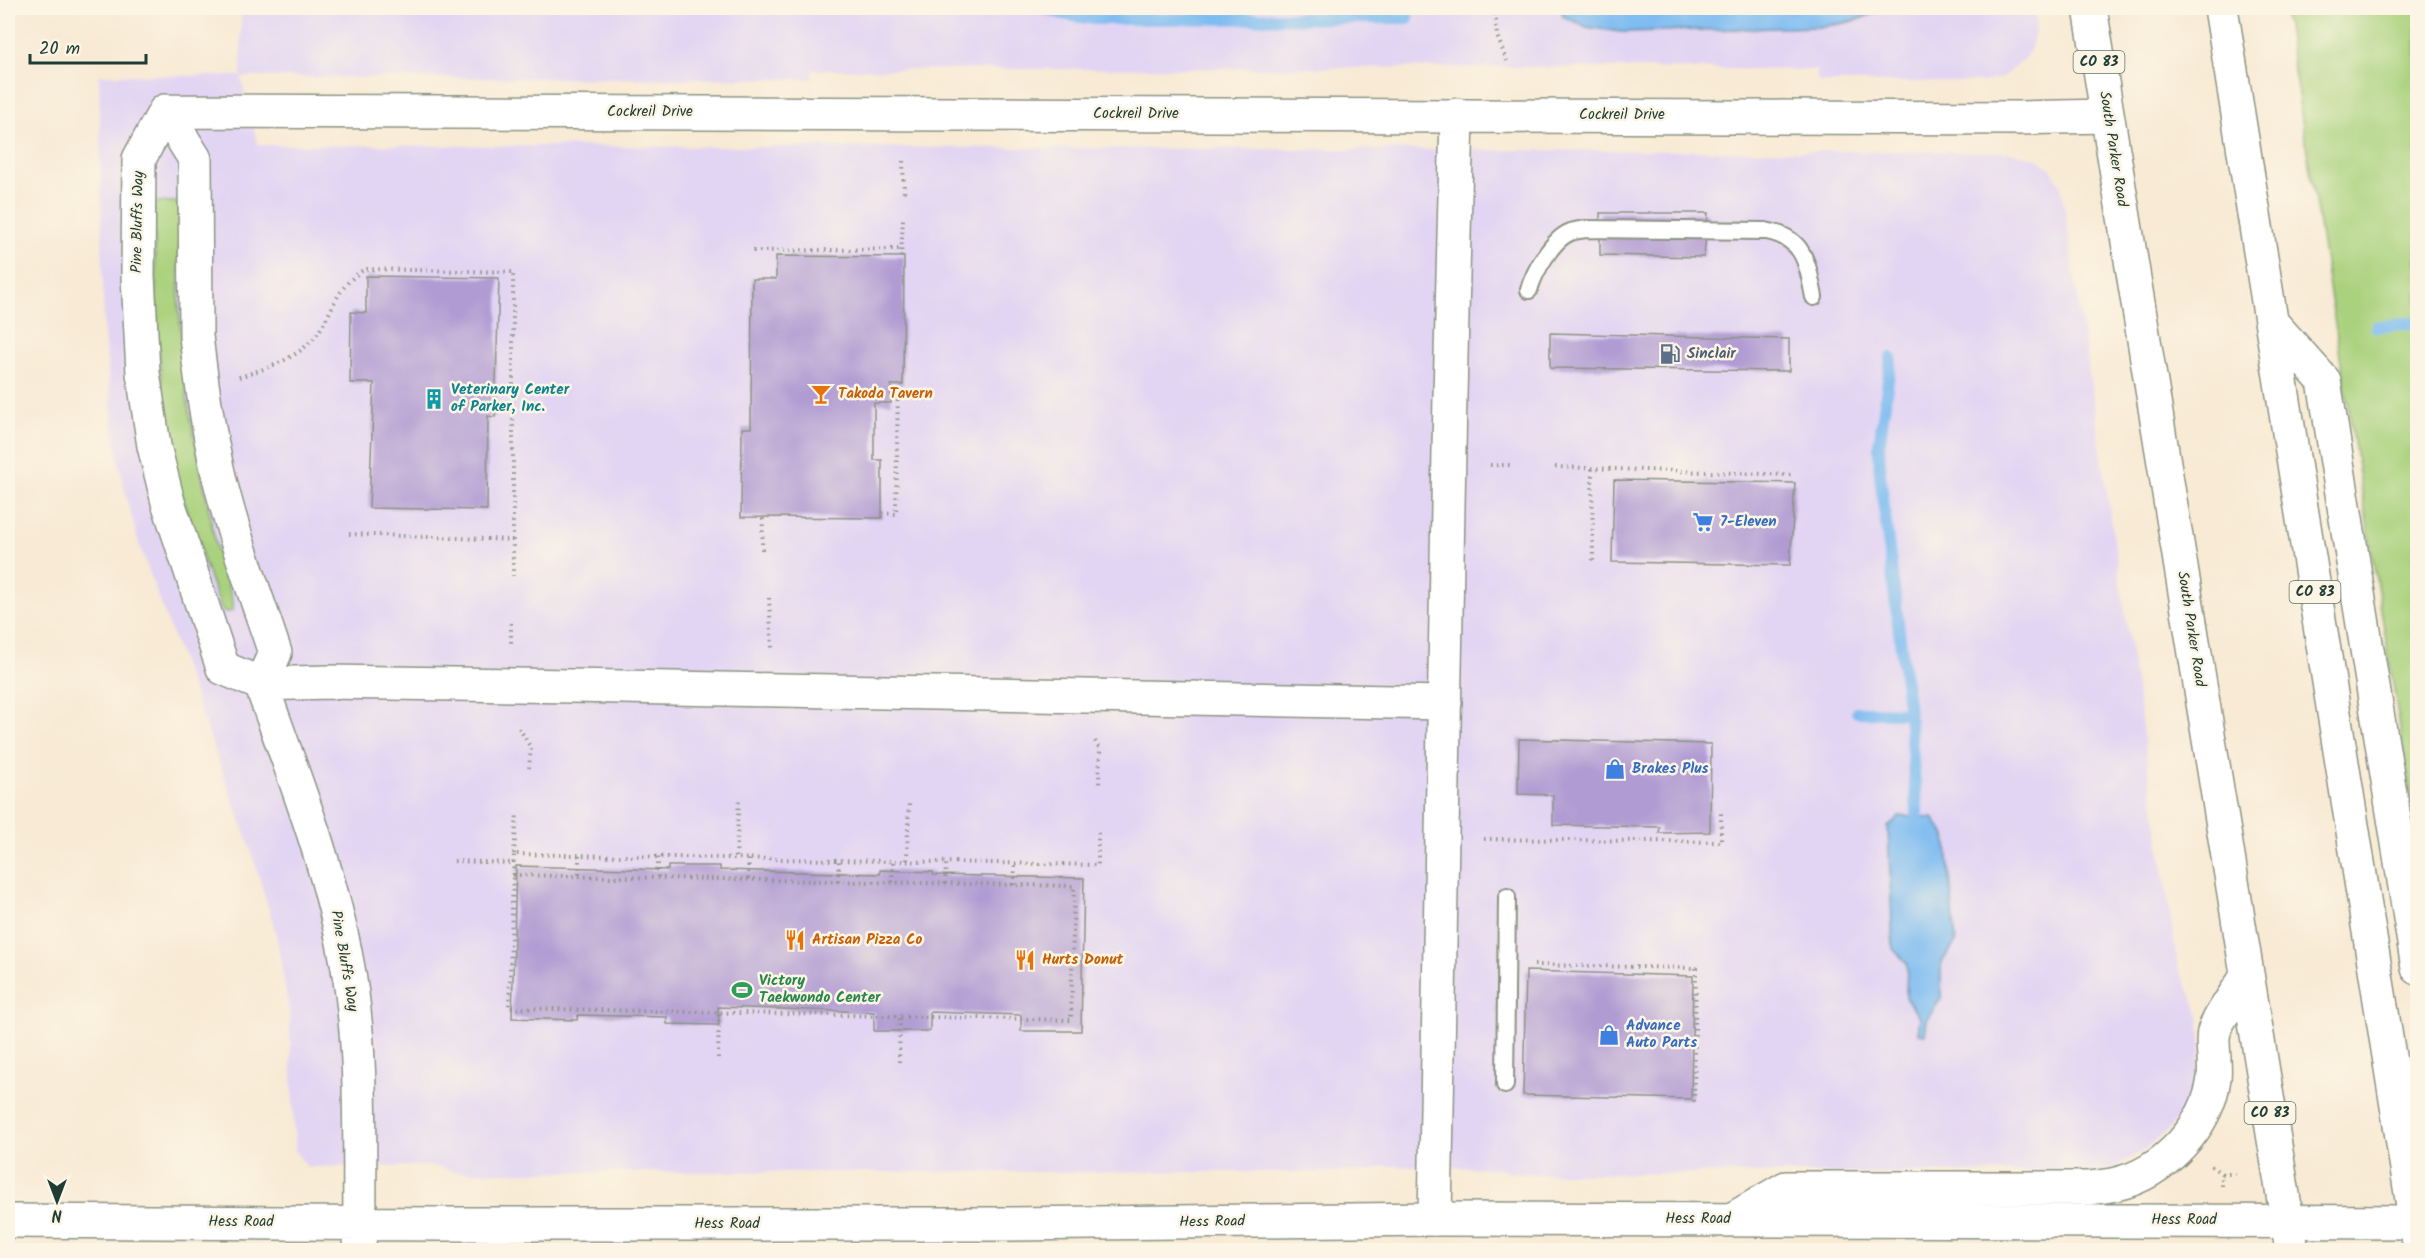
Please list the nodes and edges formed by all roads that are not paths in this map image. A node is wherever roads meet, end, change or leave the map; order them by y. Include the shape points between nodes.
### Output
1 (2090, 8) edge
2 (2221, 8) edge
3 (165, 111) junction
4 (1457, 115) junction
5 (2108, 117) junction
6 (1529, 290) dead end
7 (1814, 297) dead end
8 (2272, 323) junction
9 (261, 684) junction
10 (1445, 704) junction
11 (1506, 897) dead end
12 (2418, 968) edge
13 (2247, 976) junction
14 (1505, 1084) dead end
15 (1435, 1219) junction
16 (1733, 1219) junction
17 (8, 1221) edge
18 (2417, 1227) edge
19 (2289, 1236) edge
20 (359, 1237) edge

1 - 5 main road, South Parker Road / CO 83
2 - 8 main road, CO 83
3 - 4 main road, Cockreil Drive
3 - 9 main road via 195,159 199,363 222,488 275,653
3 - 9 main road, Pine Bluffs Way via 139,159 139,324 149,414 168,502 223,668
4 - 5 main road, Cockreil Drive
4 - 10 main road
5 - 13 main road, South Parker Road / CO 83
6 - 7 lane via 1533,274 1570,232 1754,231 1782,234 1793,241 1806,263
8 - 12 main road via 2324,381
8 - 18 main road, CO 83
9 - 10 main road via 570,686
9 - 20 main road, Pine Bluffs Way via 326,872 347,960 357,1048
10 - 15 main road
11 - 14 lane
13 - 16 main road via 2213,1032 2214,1079 2203,1115 2184,1143 2139,1175 2117,1184 2089,1188 1786,1188
13 - 19 main road, South Parker Road / CO 83
15 - 16 main road, Hess Road
15 - 20 main road, Hess Road
16 - 19 main road, Hess Road
17 - 20 main road, Hess Road
18 - 19 main road, Hess Road

